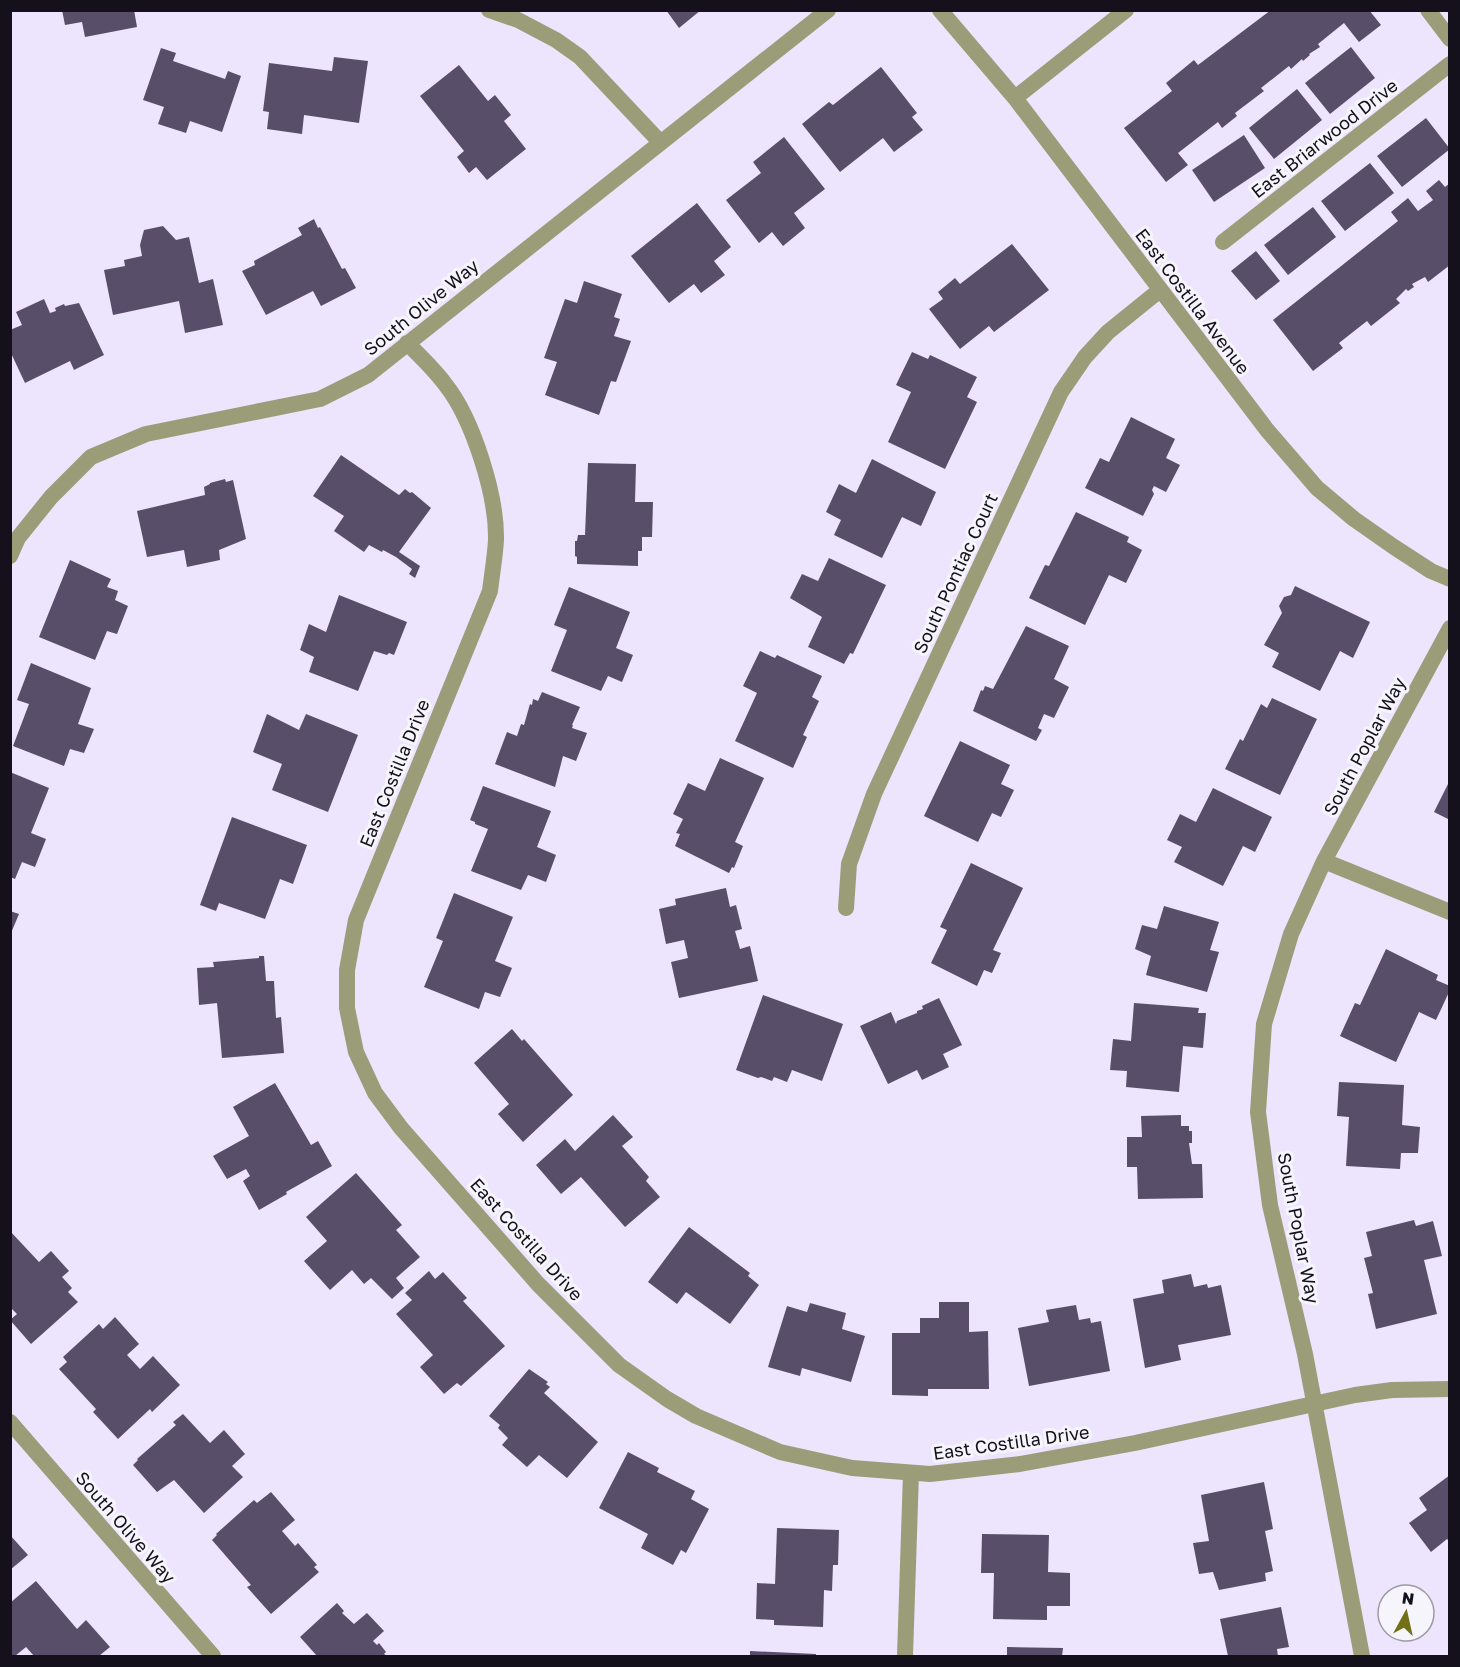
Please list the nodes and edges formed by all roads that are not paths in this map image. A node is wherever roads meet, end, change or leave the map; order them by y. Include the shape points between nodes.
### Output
1 (489, 10) edge
2 (828, 10) edge
3 (940, 10) edge
4 (1126, 10) edge
5 (1428, 10) edge
6 (1449, 39) edge
7 (1449, 64) edge
8 (1015, 98) junction
9 (660, 142) junction
10 (1223, 243) dead end
11 (1160, 290) junction
12 (407, 343) junction
13 (10, 556) edge
14 (1449, 579) edge
15 (1449, 628) edge
16 (1324, 861) junction
17 (846, 908) dead end
18 (1449, 912) edge
19 (1449, 1389) edge
20 (1314, 1405) junction
21 (10, 1422) edge
22 (911, 1473) junction
23 (213, 1656) edge
24 (905, 1656) edge
25 (1362, 1656) edge

1 - 9 street via 518,20 580,57
2 - 9 street, South Olive Way
3 - 8 street, East Costilla Avenue
4 - 8 street
5 - 6 street
7 - 10 street, East Briarwood Drive
8 - 11 street, East Costilla Avenue
9 - 12 street, South Olive Way
11 - 14 street, East Costilla Avenue via 1267,430 1317,488 1354,519
11 - 17 street, South Pontiac Court via 1108,332 1061,392 874,794 849,864
12 - 13 street, South Olive Way via 368,375 320,399 146,434 91,458 51,497 18,538
12 - 22 street, East Costilla Drive via 446,385 475,437 488,482 496,541 490,591 356,920 347,970 347,1008 356,1052 365,1073 401,1128 538,1284 619,1365 696,1416 780,1452 852,1468
15 - 16 street, South Poplar Way
16 - 18 street
16 - 20 street, South Poplar Way via 1291,934 1264,1024 1258,1112 1270,1206
19 - 20 street, East Costilla Drive via 1392,1390
20 - 22 street, East Costilla Drive via 1020,1464
20 - 25 street, South Poplar Way
21 - 23 street, South Olive Way
22 - 24 street

